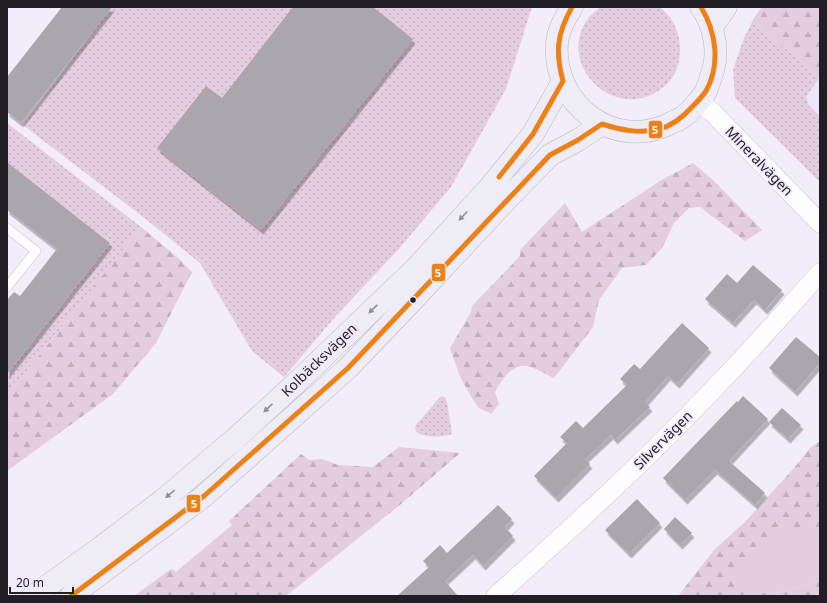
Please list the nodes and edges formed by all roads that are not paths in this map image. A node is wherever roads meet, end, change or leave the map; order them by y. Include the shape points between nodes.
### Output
1 (572, 7) edge
2 (701, 7) edge
3 (726, 7) edge
4 (712, 27) junction
5 (563, 82) junction
6 (698, 100) junction
7 (602, 124) junction
8 (820, 223) edge
9 (7, 228) edge
10 (820, 273) edge
11 (7, 287) edge
12 (33, 596) edge
13 (71, 596) edge
14 (496, 596) edge

1 - 5 highway via 563,20 557,42 557,62
2 - 4 highway
3 - 4 highway
4 - 6 highway via 715,46 714,68 706,92
5 - 7 highway via 571,99
5 -> 12 highway, Kolbäcksvägen via 533,134 490,188 415,268 236,438 163,500
6 - 7 highway via 684,116 660,128 639,132 622,131
6 - 8 street, Mineralvägen
7 - 13 highway, Kolbäcksvägen via 550,155 348,368 204,496
9 - 11 lane via 36,251
10 - 14 street, Silvervägen via 724,379 632,471

